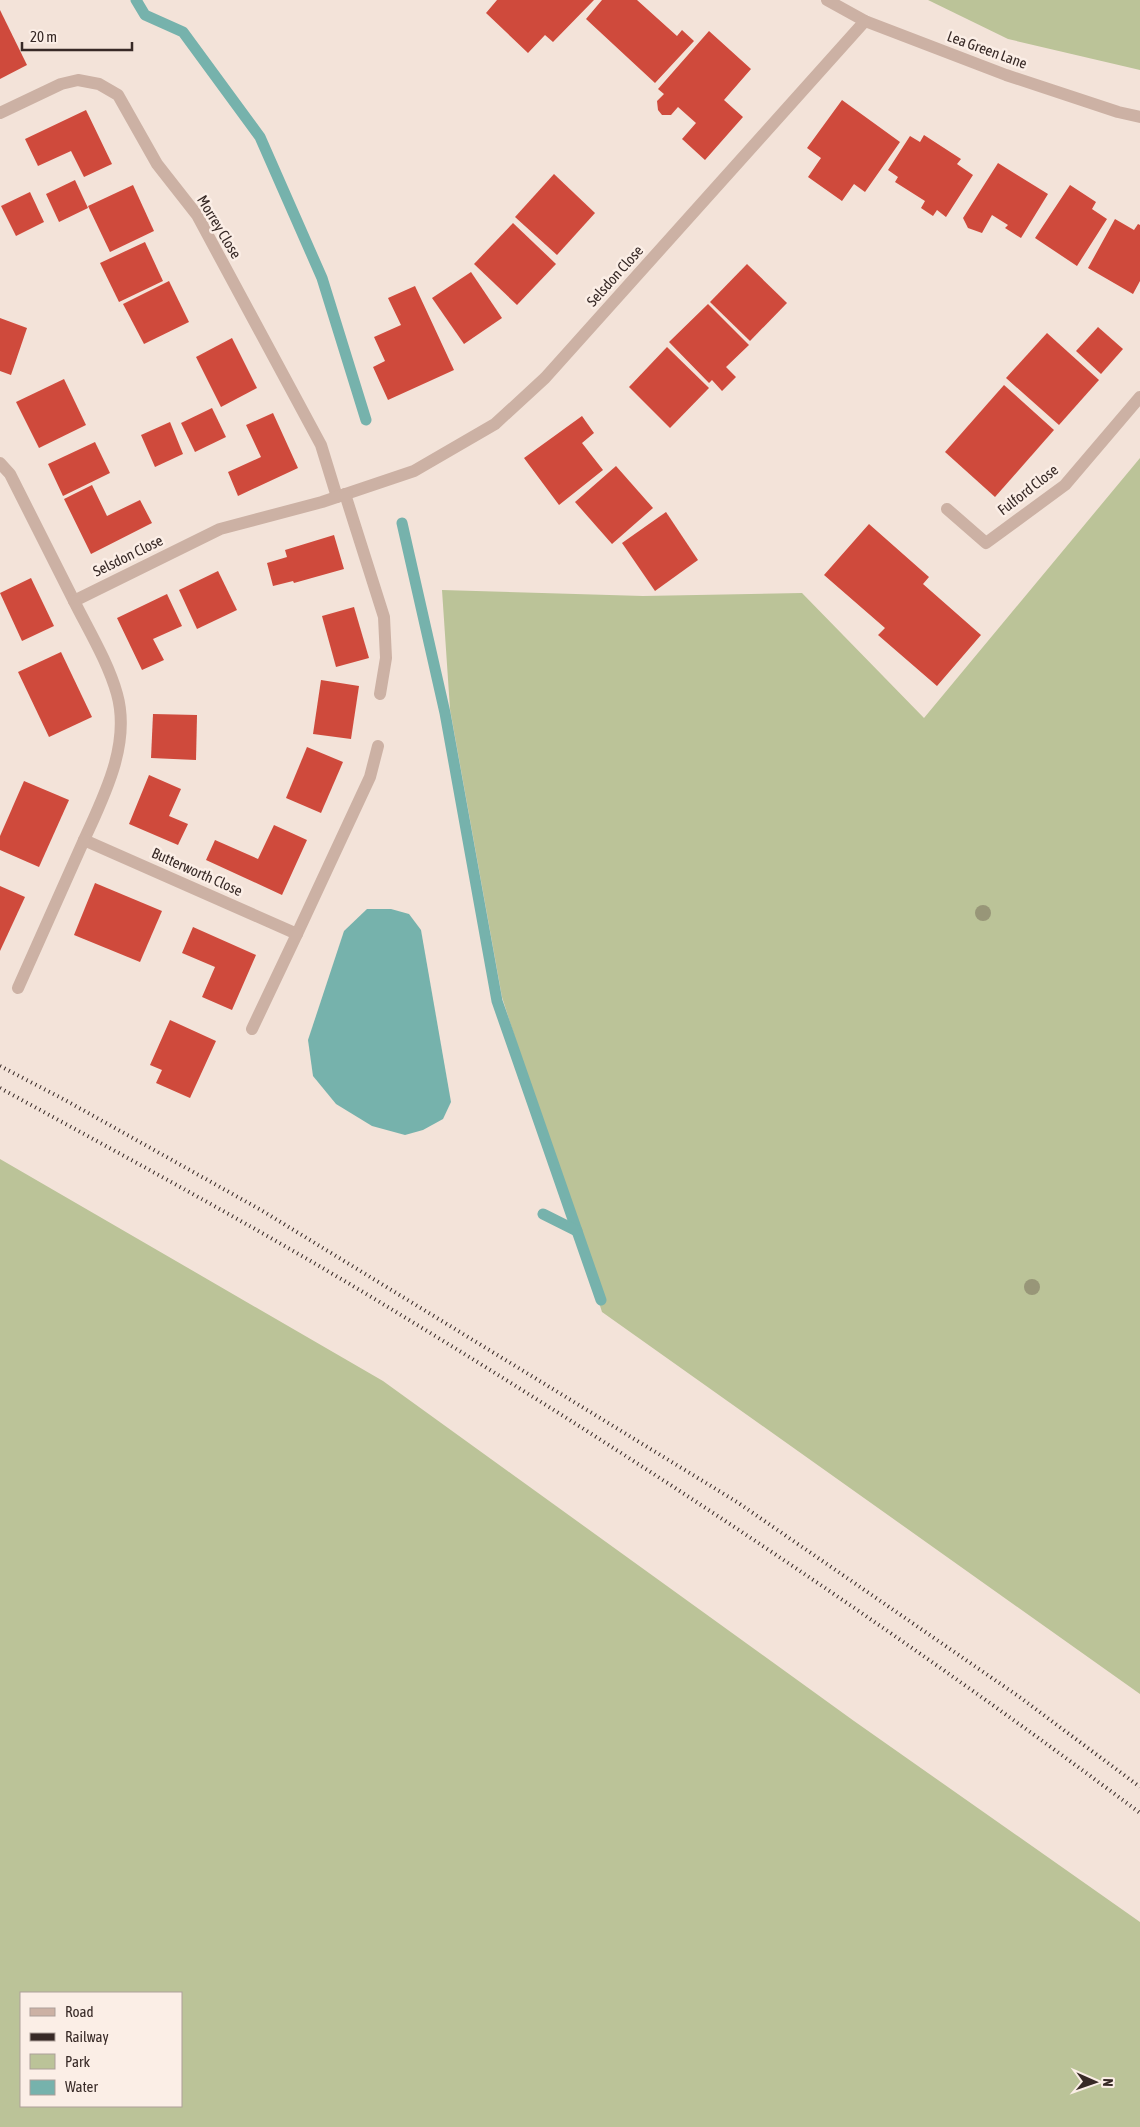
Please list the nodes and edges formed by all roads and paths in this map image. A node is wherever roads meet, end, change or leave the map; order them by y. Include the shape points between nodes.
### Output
1 (827, 0) edge
2 (865, 21) junction
3 (0, 113) edge
4 (1140, 117) edge
5 (1140, 397) edge
6 (0, 463) edge
7 (341, 496) junction
8 (947, 509) dead end
9 (74, 601) junction
10 (380, 694) dead end
11 (378, 746) dead end
12 (84, 840) junction
13 (297, 934) junction
14 (18, 988) dead end
15 (252, 1029) dead end

1 - 2 street, Lea Green Lane
2 - 4 street, Lea Green Lane via 1006,75
2 - 7 street, Selsdon Close via 545,378 495,424 414,471
3 - 7 street, Morrey Close via 61,84 78,80 98,84 118,95 157,164 197,215 321,445
5 - 8 street, Fulford Close via 1065,485 986,543
6 - 9 street via 10,474
7 - 9 street, Selsdon Close via 220,530
7 - 10 street via 384,617 386,658
9 - 12 street via 117,695 121,723 113,770
11 - 13 street via 370,777
12 - 13 street, Butterworth Close
12 - 14 street
13 - 15 street

